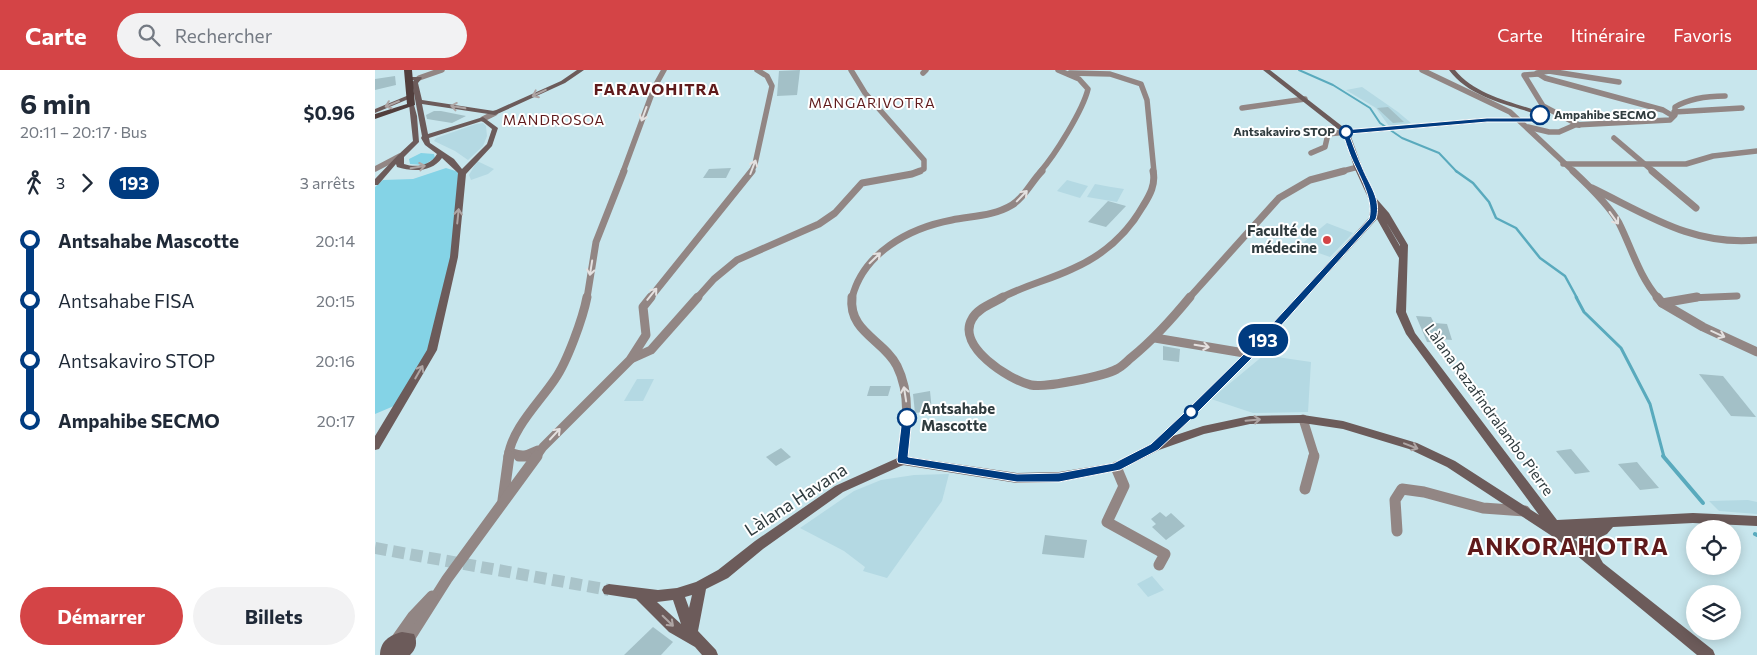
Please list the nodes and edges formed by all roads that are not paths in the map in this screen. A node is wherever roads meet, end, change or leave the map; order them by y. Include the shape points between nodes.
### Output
1 (408, 70) edge
2 (424, 70) edge
3 (442, 70) edge
4 (581, 70) edge
5 (664, 70) edge
6 (757, 70) edge
7 (851, 70) edge
8 (1058, 70) edge
9 (1266, 70) edge
10 (1423, 70) edge
11 (1452, 70) edge
12 (1070, 73) junction
13 (1538, 74) junction
14 (419, 77) junction
15 (409, 82) junction
16 (1619, 82) dead end
17 (1725, 96) dead end
18 (1305, 99) junction
19 (410, 101) junction
20 (420, 102) junction
21 (1242, 108) dead end
22 (1742, 108) dead end
23 (495, 113) junction
24 (1673, 114) junction
25 (376, 115) edge
26 (415, 116) junction
27 (483, 119) junction
28 (1520, 120) junction
29 (1579, 125) junction
30 (1528, 127) junction
31 (1346, 132) junction
32 (425, 138) junction
33 (1614, 138) dead end
34 (1757, 151) edge
35 (1311, 153) dead end
36 (441, 154) junction
37 (399, 156) junction
38 (1563, 164) junction
39 (1645, 165) junction
40 (1358, 167) junction
41 (375, 169) edge
42 (462, 173) junction
43 (375, 183) edge
44 (1590, 187) junction
45 (1373, 199) junction
46 (1696, 208) dead end
47 (1367, 226) junction
48 (1385, 228) junction
49 (1395, 230) junction
50 (1757, 240) edge
51 (1402, 256) junction
52 (1737, 296) dead end
53 (1661, 303) junction
54 (1155, 338) junction
55 (1757, 352) edge
56 (1250, 354) junction
57 (630, 360) junction
58 (1186, 417) junction
59 (1303, 419) junction
60 (1203, 430) junction
61 (375, 446) edge
62 (543, 447) junction
63 (1155, 447) junction
64 (509, 452) junction
65 (902, 460) junction
66 (1116, 467) junction
67 (1305, 489) dead end
68 (503, 500) junction
69 (1539, 506) junction
70 (1525, 511) junction
71 (1642, 521) junction
72 (1757, 521) edge
73 (1553, 525) junction
74 (1615, 526) junction
75 (1397, 531) dead end
76 (1562, 536) junction
77 (1159, 565) dead end
78 (1600, 569) junction
79 (701, 586) junction
80 (609, 590) tunnel mouth
81 (641, 594) junction
82 (677, 594) junction
83 (695, 638) junction
84 (402, 640) joint
85 (388, 654) edge
86 (711, 655) edge
87 (1708, 655) edge

1 - 15 main road
2 - 14 street
3 - 14 street
4 -> 23 main road via 563,82
5 -> 64 street via 654,88 596,242 584,314 557,377 512,440
57 -> 6 street via 646,335 643,307 754,169 772,86 767,76
7 - 57 street via 865,92 924,160 923,169 862,183 835,213 819,224 737,260 714,279 651,350
8 - 12 street
9 - 18 main road
10 - 28 street via 1510,112
11 - 28 main road via 1471,87 1540,115 1535,120
12 - 54 street via 1110,74 1141,84 1147,100 1155,180 1150,195 1132,225 1111,245 1073,269 1014,291 980,310 971,319 968,331 973,346 985,359 1032,385 1093,378 1118,369
65 -> 12 street via 907,435 905,389 895,363 856,325 851,299 856,281 863,269 885,248 909,234 947,220 1010,207 1024,196 1047,164 1086,97 1088,89 1083,81
13 - 16 street via 1542,71
13 - 24 street
13 - 29 street via 1524,75 1543,106
14 - 15 main road
14 - 20 main road via 415,83
15 - 19 main road
17 - 24 street via 1699,97 1679,104
18 - 21 street
18 - 31 main road
19 -> 25 main road
19 - 26 main road
23 -> 20 main road
20 - 32 main road
22 - 24 street
23 - 27 street
24 - 29 street via 1670,120
25 - 26 main road
26 - 37 main road via 416,142
27 - 32 main road
27 - 42 main road via 495,128 492,141
28 - 30 street
28 - 31 main road
29 - 30 street via 1559,132
30 - 38 street
31 - 35 street via 1328,134 1325,148
31 - 40 main road
32 - 36 main road via 427,144
33 - 39 street
34 - 39 street via 1713,156 1686,164
37 -> 36 main road via 400,165 418,168 435,161
36 - 42 main road
37 - 41 street
37 - 43 main road
38 - 39 street
38 - 44 street
39 - 46 street
40 - 45 main road
40 - 54 street via 1299,184 1285,192
61 -> 42 main road via 432,350 454,257
44 - 50 street via 1694,235 1715,240
44 -> 53 street via 1618,222 1646,284
45 - 47 main road via 1375,215
45 - 48 main road
45 - 49 main road, Làlana Razafindralambo Pierre
47 - 48 main road
47 - 56 main road
48 - 49 main road
48 - 51 main road
49 - 51 main road, Làlana Razafindralambo Pierre via 1403,245
51 - 69 main road, Làlana Razafindralambo Pierre via 1401,312 1411,334
52 - 53 street via 1698,297
53 -> 55 street
54 -> 56 street
56 - 58 main road
62 -> 57 street
58 - 60 main road via 1191,426
58 - 63 main road
60 -> 59 main road via 1249,420
59 - 67 street via 1314,454
59 -> 70 main road via 1343,424 1413,446 1451,464
60 - 63 main road
62 - 64 street via 531,456 519,457
62 - 68 street
63 - 66 main road
64 - 68 street
65 - 66 main road via 1017,478 1059,477
65 - 79 main road, Làlana Havana via 839,490 723,574
66 - 77 street via 1124,486 1107,522 1165,554
68 - 84 street
69 - 70 main road
69 - 73 main road, Làlana Razafindralambo Pierre
70 - 75 street via 1502,512 1419,490 1402,489 1395,500
70 - 76 main road
71 - 72 main road via 1693,518
71 - 73 main road
71 - 74 main road
73 - 76 main road, Làlana Razafindralambo Pierre
74 - 76 main road
74 - 78 main road via 1594,534 1588,547
76 - 78 main road
78 - 87 main road
79 - 82 main road, Làlana Havana
79 - 83 main road
80 - 81 main road, Làlana Havana
81 - 82 main road, Làlana Havana
81 -> 83 main road via 674,627
82 - 83 main road
83 - 86 main road
84 - 85 main road via 409,646

